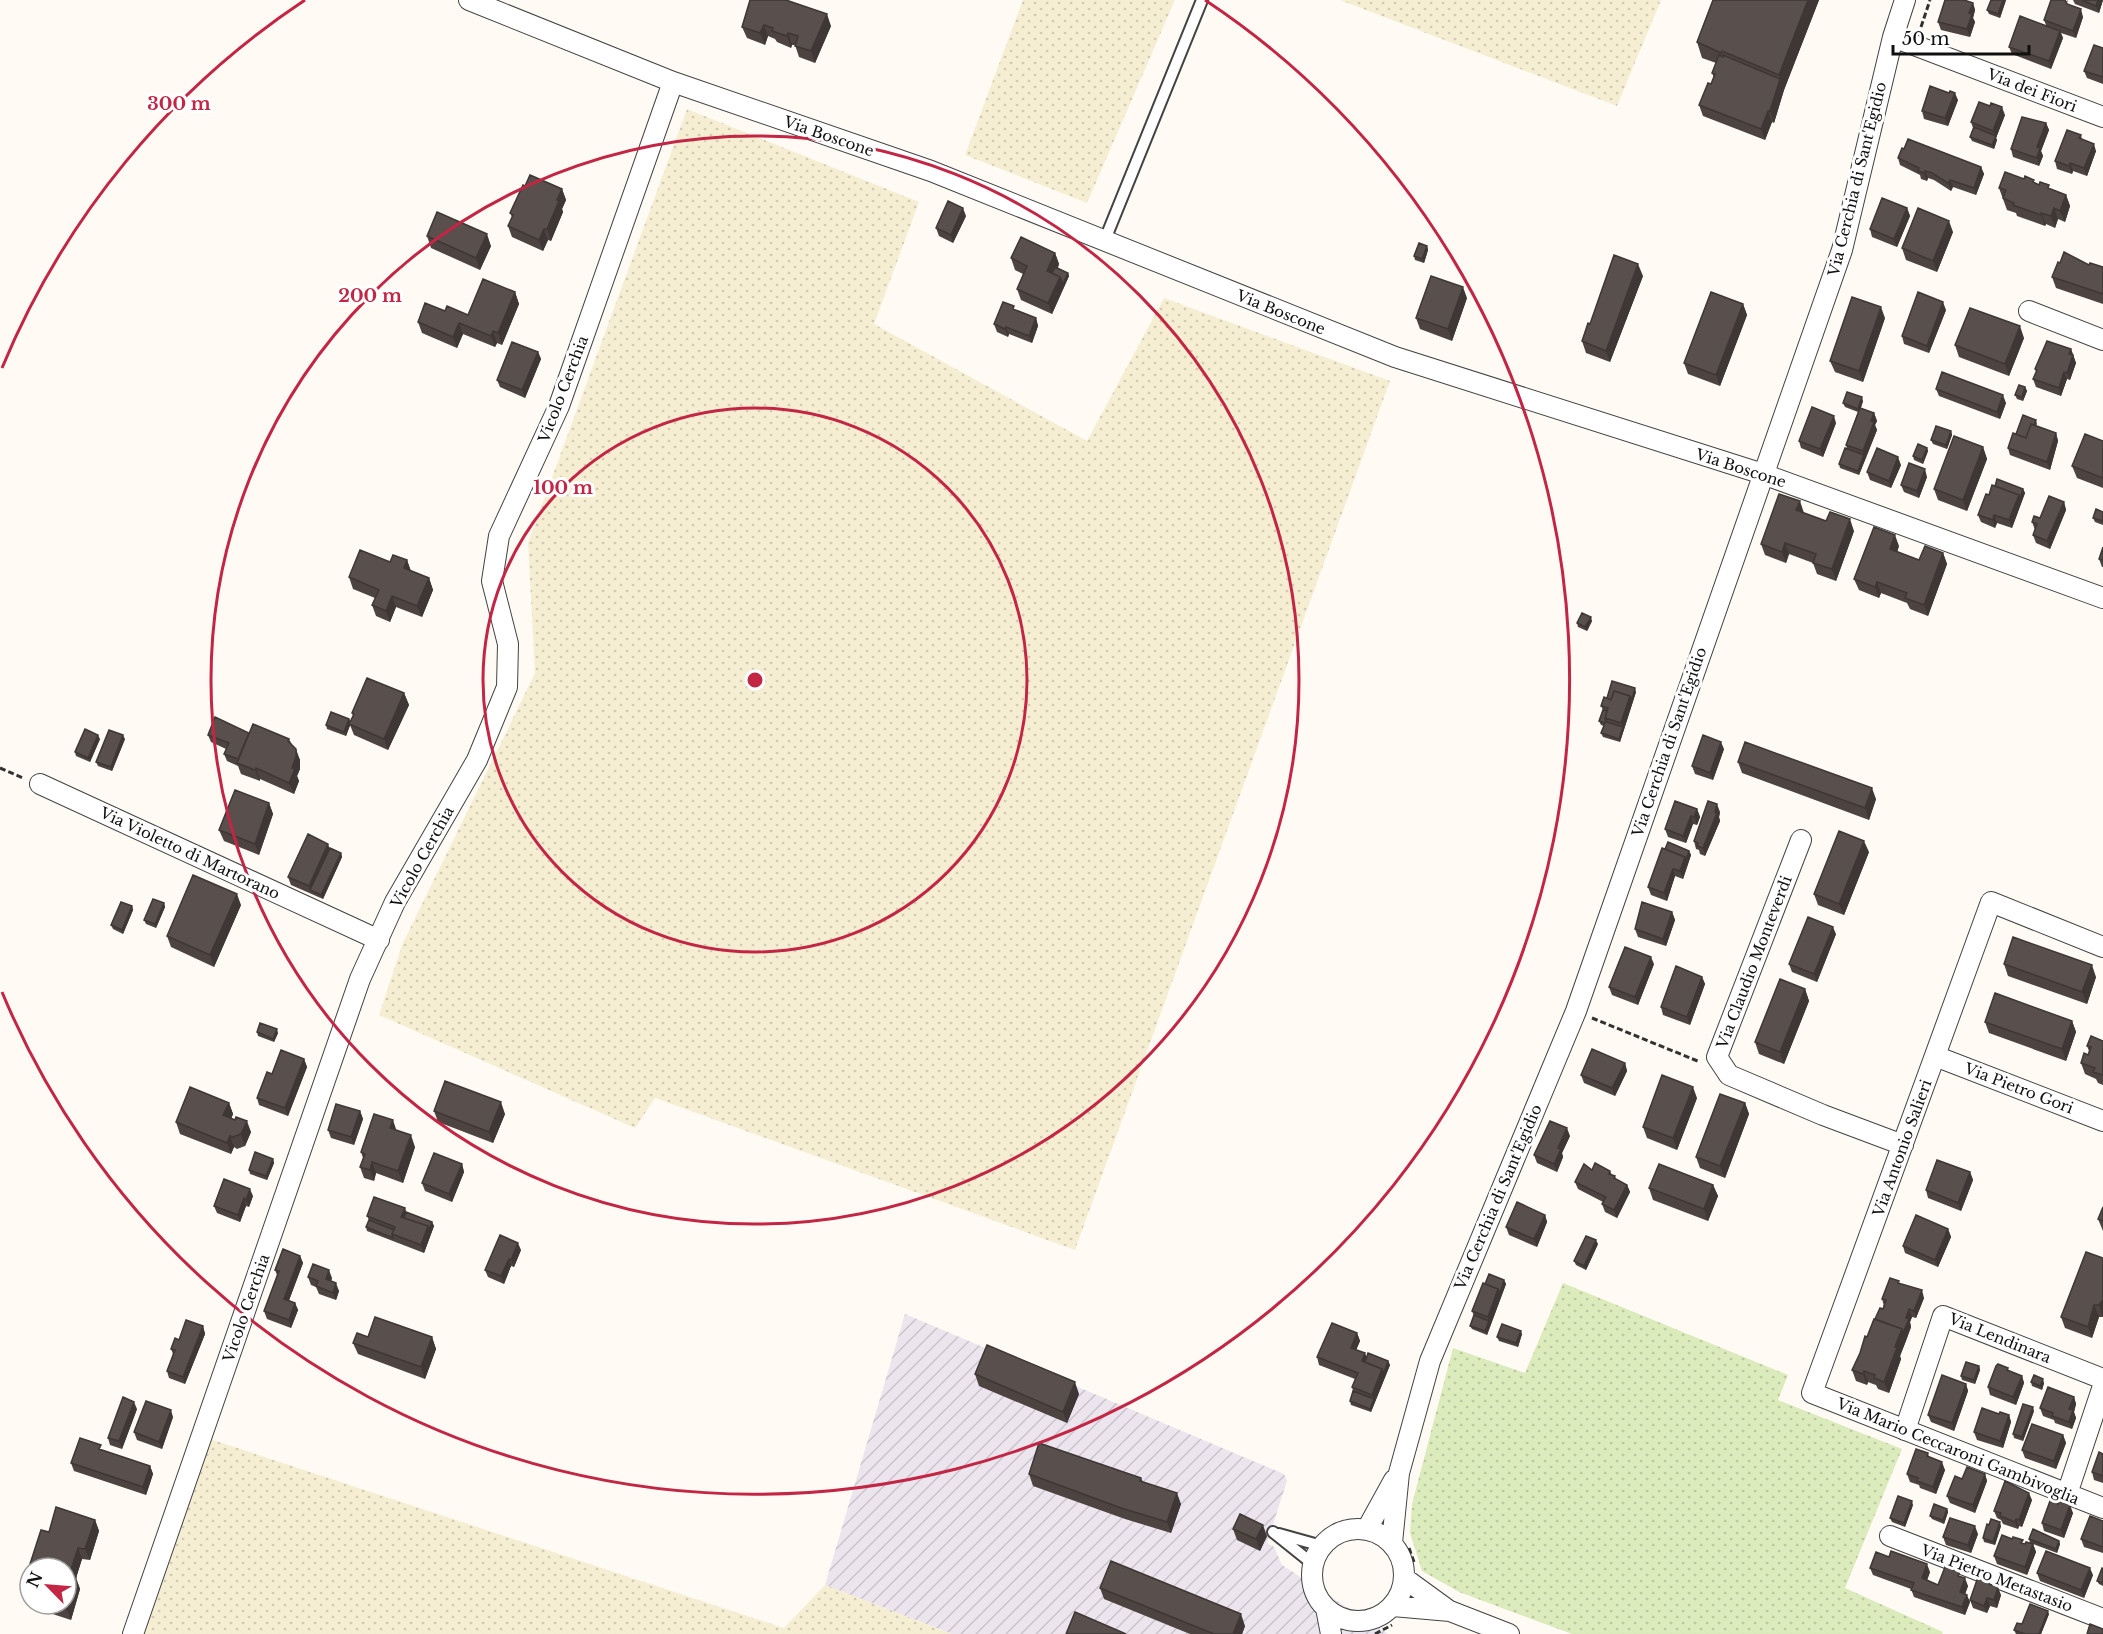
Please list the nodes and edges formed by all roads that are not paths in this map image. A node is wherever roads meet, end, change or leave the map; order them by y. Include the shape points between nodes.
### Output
1 (469, 0) edge
2 (1202, 0) edge
3 (1905, 0) edge
4 (1893, 37) junction
5 (673, 82) junction
6 (2103, 117) edge
7 (1104, 242) junction
8 (2029, 311) dead end
9 (2103, 340) edge
10 (1763, 474) junction
11 (2103, 598) edge
12 (40, 784) road end
13 (1801, 840) dead end
14 (379, 940) junction
15 (2103, 947) edge
16 (1935, 1056) junction
17 (2103, 1121) edge
18 (1903, 1144) junction
19 (2103, 1379) edge
20 (2103, 1386) edge
21 (1812, 1394) joint
22 (1905, 1430) junction
23 (1399, 1473) junction
24 (2067, 1494) junction
25 (2103, 1508) edge
26 (1367, 1529) junction
27 (1890, 1536) dead end
28 (1392, 1543) junction
29 (1322, 1546) junction
30 (1313, 1564) junction
31 (1404, 1578) junction
32 (1326, 1608) junction
33 (1386, 1611) junction
34 (1450, 1611) junction
35 (2103, 1619) edge
36 (133, 1634) edge
37 (1331, 1634) edge
38 (1348, 1634) edge
39 (1509, 1634) edge

1 - 5 street, Via Boscone
2 - 7 lane
3 - 4 street, Via Cerchia di Sant'Egidio
4 - 6 street, Via dei Fiori
4 - 10 street, Via Cerchia di Sant'Egidio via 1842,250
5 - 7 street, Via Boscone via 931,171
5 - 14 street, Vicolo Cerchia via 559,406 499,536 492,581 508,644 507,687 477,760 395,902
7 - 10 street, Via Boscone via 1395,357
8 - 9 street
10 - 11 street, Via Boscone
10 - 23 street, Via Cerchia di Sant'Egidio via 1576,1011 1430,1361
12 - 14 street, Via Violetto di Martorano
13 - 18 street, Via Claudio Monteverdi via 1716,1057 1729,1075
14 - 36 street, Vicolo Cerchia via 360,979
15 - 16 street, Via Antonio Salieri via 1991,902
16 - 17 street, Via Pietro Gori
16 - 18 street, Via Antonio Salieri
18 - 21 street, Via Antonio Salieri
19 - 22 street, Via Lendinara via 1943,1316
20 - 24 street
21 - 22 street, Via Mario Ceccaroni Gambivoglia
22 - 24 street, Via Mario Ceccaroni Gambivoglia
23 - 26 street, Via Cerchia di Sant'Egidio
23 - 28 street, Via Cerchia di Sant'Egidio
24 - 25 street, Via Mario Ceccaroni Gambivoglia
26 - 28 street
26 - 29 street via 1342,1531
27 - 35 street, Via Pietro Metastasio
28 - 31 street via 1404,1565
29 - 30 street
29 - 30 lane via 1273,1532
30 - 32 street via 1316,1596
31 - 33 street via 1401,1593
31 - 34 street
32 - 33 street via 1352,1621 1366,1621
32 - 37 street
33 - 34 street
33 - 38 street
34 - 39 street

